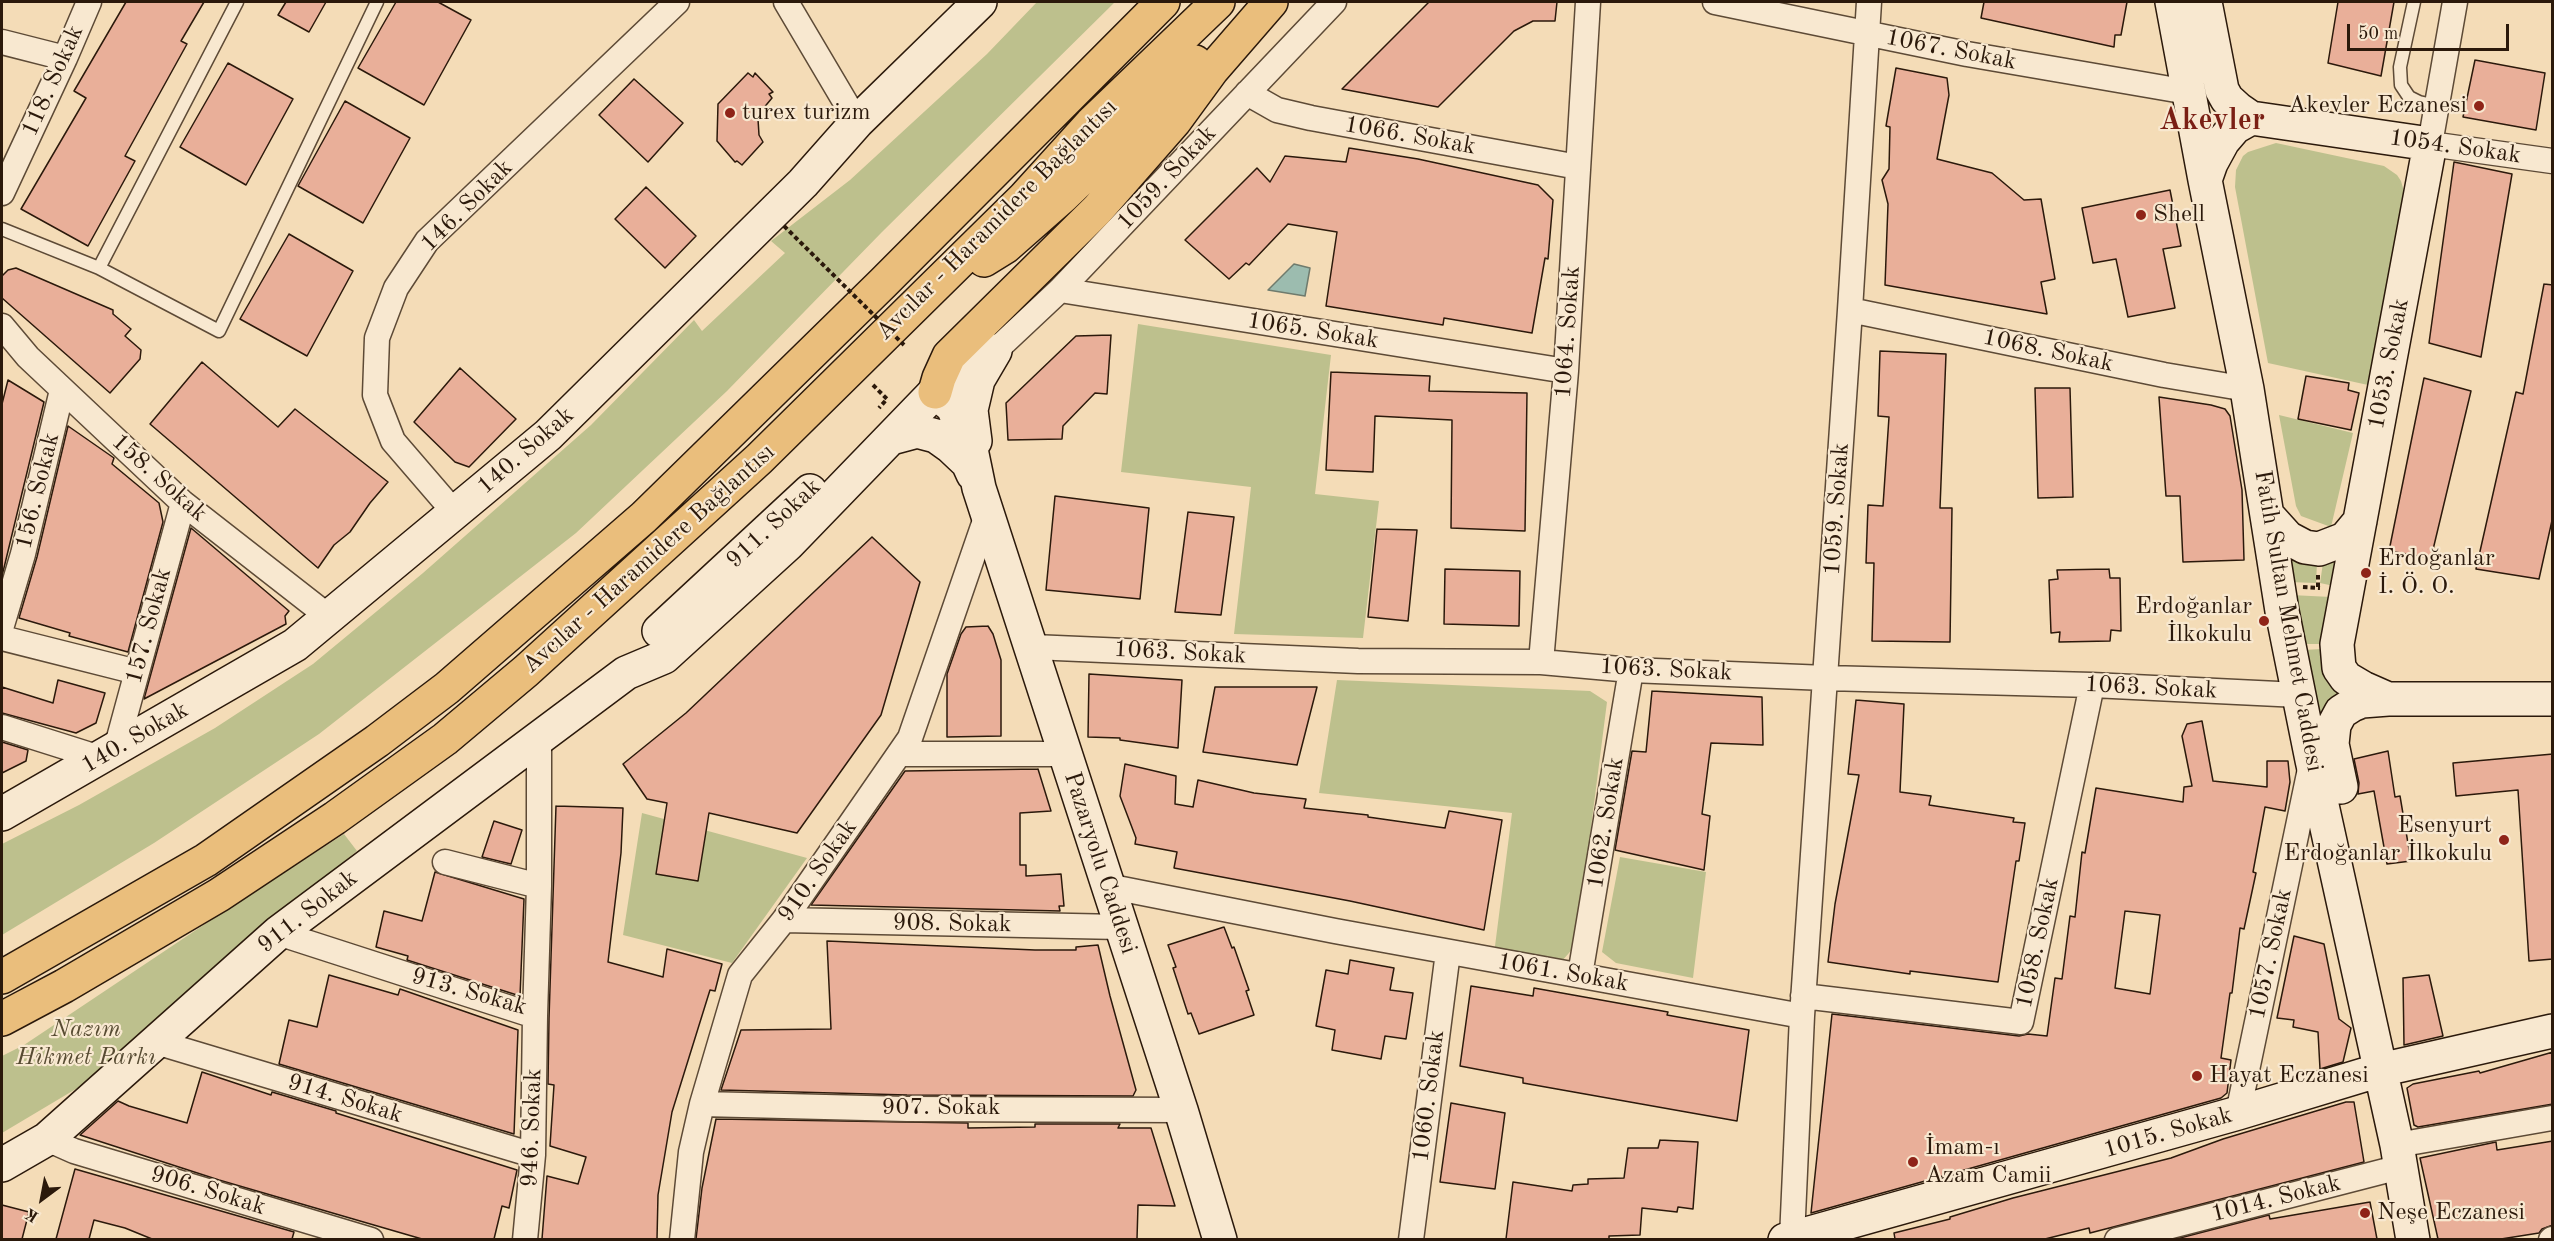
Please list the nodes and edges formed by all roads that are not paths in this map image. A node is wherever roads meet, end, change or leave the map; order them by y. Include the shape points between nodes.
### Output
1 (89, 2) edge
2 (237, 2) edge
3 (378, 2) edge
4 (676, 2) edge
5 (786, 2) edge
6 (980, 2) edge
7 (1163, 2) edge
8 (1218, 2) edge
9 (1256, 2) edge
10 (1270, 2) edge
11 (1334, 2) edge
12 (1588, 2) edge
13 (1715, 2) edge
14 (1869, 2) edge
15 (2172, 2) edge
16 (2205, 2) edge
17 (2414, 2) edge
18 (2455, 2) edge
19 (1867, 33) junction
20 (2, 42) edge
21 (65, 58) junction
22 (2188, 92) junction
23 (1247, 93) junction
24 (2437, 106) junction
25 (2251, 118) junction
26 (857, 122) junction
27 (2430, 144) junction
28 (2553, 161) edge
29 (1578, 167) junction
30 (2205, 180) junction
31 (2, 193) edge
32 (2, 229) edge
33 (99, 268) junction
34 (932, 288) junction
35 (1060, 290) junction
36 (1851, 310) junction
37 (2, 326) edge
38 (995, 351) junction
39 (1566, 371) junction
40 (2247, 389) junction
41 (62, 390) junction
42 (935, 392) junction
43 (884, 424) junction
44 (984, 500) junction
45 (183, 503) junction
46 (454, 513) junction
47 (2268, 517) junction
48 (2360, 521) junction
49 (329, 617) junction
50 (2, 625) edge
51 (2, 638) edge
52 (1033, 647) junction
53 (1541, 662) junction
54 (1631, 670) junction
55 (137, 672) junction
56 (626, 673) junction
57 (1826, 678) junction
58 (2092, 685) junction
59 (2299, 695) junction
60 (2388, 699) junction
61 (2553, 699) edge
62 (2, 727) edge
63 (539, 736) junction
64 (108, 753) junction
65 (899, 754) junction
66 (1065, 754) junction
67 (2312, 760) junction
68 (2, 814) edge
69 (445, 862) dead end
70 (539, 886) junction
71 (1107, 886) junction
72 (784, 920) junction
73 (1120, 927) junction
74 (278, 933) junction
75 (1448, 952) junction
76 (2360, 972) junction
77 (1580, 975) junction
78 (2, 977) edge
79 (1802, 1006) junction
80 (535, 1016) junction
81 (2, 1018) edge
82 (2553, 1031) edge
83 (156, 1042) junction
84 (2380, 1070) junction
85 (702, 1104) junction
86 (1181, 1110) junction
87 (2238, 1113) junction
88 (2553, 1118) edge
89 (47, 1139) junction
90 (533, 1155) junction
91 (2398, 1156) junction
92 (2, 1166) edge
93 (371, 1239) edge
94 (525, 1239) edge
95 (682, 1239) edge
96 (1220, 1239) edge
97 (1411, 1239) edge
98 (1788, 1239) edge
99 (2117, 1239) edge
100 (2413, 1239) edge

1 - 21 street, 118. Sokak
2 - 33 lane
3 - 33 lane via 219,331
4 - 46 street, 146. Sokak via 428,241 396,288 377,338 375,395 393,441
5 - 26 street
6 - 26 main road, 140. Sokak
7 - 78 highway, Avcılar - Haramidere Bağlantısı via 867,300 644,517 447,688 206,860
8 - 34 highway, Avcılar - Haramidere Bağlantısı via 1091,124 1024,198
9 - 34 highway via 1047,211 1005,247
10 - 42 highway via 1097,210 949,356
11 - 23 street, 1059. Sokak
12 - 29 street, 1064. Sokak
13 - 19 street, 1067. Sokak
14 - 19 street, 1059. Sokak
15 - 22 main road, Fatih Sultan Mehmet Caddesi
16 - 25 main road via 2222,90 2227,99
17 - 24 lane via 2400,67 2401,85 2409,97
18 - 24 street, 1053. Sokak
19 - 22 street, 1067. Sokak
19 - 36 street, 1059. Sokak
20 - 21 street
21 - 31 street, 118. Sokak
22 - 30 main road, Fatih Sultan Mehmet Caddesi
23 - 29 street, 1066. Sokak via 1277,110 1311,118
23 - 35 street, 1059. Sokak
24 - 27 street, 1053. Sokak
25 - 27 main road, 1054. Sokak
25 - 30 main road via 2235,127 2223,141
26 - 46 main road, 140. Sokak via 802,183 548,435
27 - 28 street, 1054. Sokak
27 - 48 main road, 1053. Sokak
29 - 39 street, 1064. Sokak
30 - 40 main road, Fatih Sultan Mehmet Caddesi
32 - 33 lane
34 - 81 highway, Avcılar - Haramidere Bağlantısı via 759,459 617,591 445,739 219,896
35 - 38 street, 1059. Sokak
35 - 39 street, 1065. Sokak
36 - 40 street, 1068. Sokak
36 - 57 street, 1059. Sokak
37 - 41 street, 158. Sokak
38 - 42 street, 1059. Sokak
38 - 44 main road via 978,380 971,410
39 - 53 street, 1064. Sokak
40 - 47 main road, Fatih Sultan Mehmet Caddesi
41 - 45 street, 158. Sokak
41 - 50 street, 156. Sokak
42 - 43 main road, 911. Sokak
42 - 44 main road via 953,407 963,428
42 - 56 main road, 911. Sokak via 909,400 885,420 644,645
43 - 44 main road via 936,436 950,446 968,463
43 - 56 main road, 911. Sokak via 788,544 664,657
44 - 52 main road, Pazaryolu Caddesi
44 - 65 street, 910. Sokak via 910,738
45 - 49 street, 158. Sokak
45 - 55 street, 157. Sokak
46 - 49 main road, 140. Sokak
47 - 48 main road via 2288,538 2319,549 2345,539
47 - 59 main road, Fatih Sultan Mehmet Caddesi
48 - 60 main road, 1053. Sokak via 2337,644 2339,668 2346,678
49 - 64 main road, 140. Sokak via 295,645
51 - 55 street
52 - 53 street, 1063. Sokak via 1358,661
52 - 66 main road, Pazaryolu Caddesi
53 - 54 street, 1063. Sokak
54 - 57 street, 1063. Sokak
54 - 77 street, 1062. Sokak
55 - 64 street, 157. Sokak
56 - 63 main road, 911. Sokak
57 - 58 street, 1063. Sokak
57 - 79 street, 1059. Sokak
58 - 59 street, 1063. Sokak
58 - 79 street, 1058. Sokak via 2021,1022
59 - 67 main road, Fatih Sultan Mehmet Caddesi
60 - 61 main road
60 - 76 main road via 2362,701 2341,712 2334,725 2332,744 2357,880
62 - 64 street
63 - 70 street, 913. Sokak
63 - 74 main road, 911. Sokak
64 - 68 main road, 140. Sokak
65 - 66 street
65 - 72 street, 910. Sokak
66 - 71 main road, Pazaryolu Caddesi
67 - 76 main road, Fatih Sultan Mehmet Caddesi
67 - 87 street, 1057. Sokak
69 - 70 street
70 - 80 street, 913. Sokak
71 - 73 main road, Pazaryolu Caddesi
71 - 75 street, 1061. Sokak
72 - 73 street, 908. Sokak
72 - 85 street, 910. Sokak via 740,975
73 - 86 main road, Pazaryolu Caddesi
74 - 80 street, 913. Sokak
74 - 83 main road, 911. Sokak
75 - 77 street, 1061. Sokak
75 - 97 street, 1060. Sokak
76 - 84 main road, Fatih Sultan Mehmet Caddesi
77 - 79 street, 1061. Sokak
79 - 98 street
80 - 90 street, 946. Sokak
82 - 84 main road, 1015. Sokak
83 - 89 main road, 911. Sokak
83 - 90 street, 914. Sokak
84 - 87 main road, 1015. Sokak
84 - 91 main road, Fatih Sultan Mehmet Caddesi
85 - 86 street, 907. Sokak
85 - 95 street, 910. Sokak via 691,1152
86 - 96 main road, Pazaryolu Caddesi
87 - 98 main road, 1015. Sokak
88 - 91 street, 1014. Sokak
89 - 92 main road, 911. Sokak
89 - 93 street, 906. Sokak via 74,1151
90 - 94 street, 946. Sokak
91 - 99 street, 1014. Sokak
91 - 100 main road, Fatih Sultan Mehmet Caddesi

